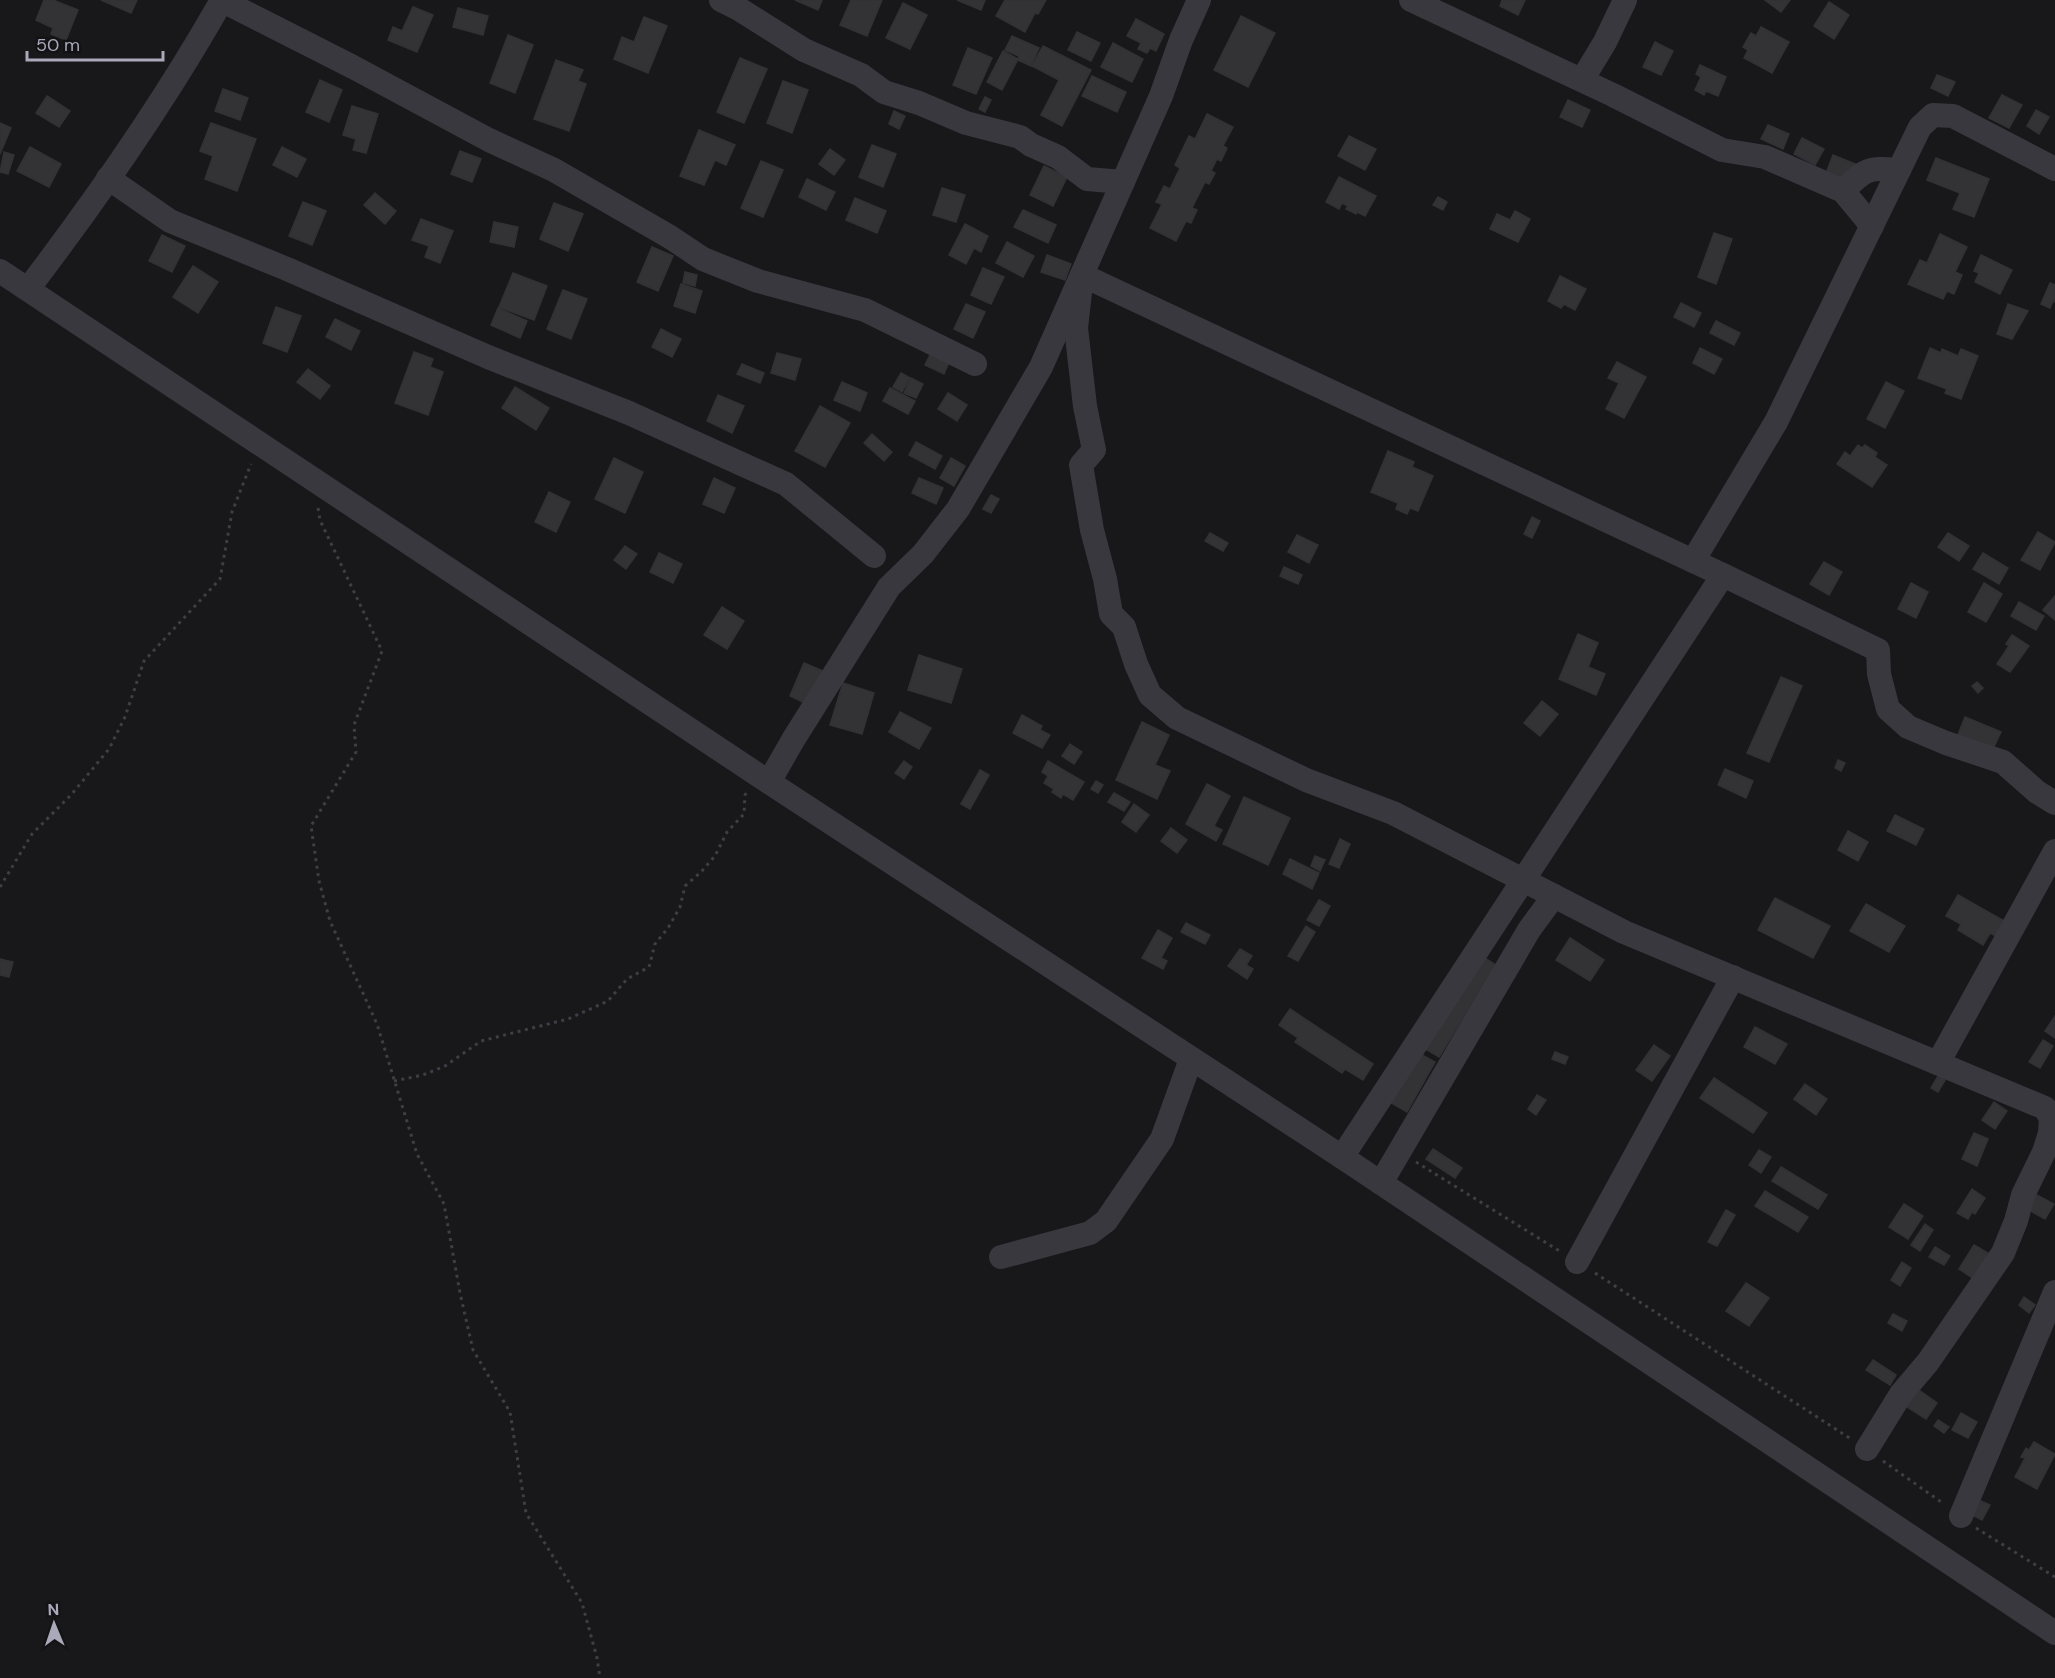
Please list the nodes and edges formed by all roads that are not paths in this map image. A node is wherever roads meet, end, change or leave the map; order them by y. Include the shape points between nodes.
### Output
1 (221, 0) edge
2 (721, 0) edge
3 (1199, 0) edge
4 (1411, 0) edge
5 (1625, 0) edge
6 (1582, 80) junction
7 (2055, 169) edge
8 (1899, 170) junction
9 (108, 178) junction
10 (1123, 182) junction
11 (1843, 191) junction
12 (1872, 226) junction
13 (0, 271) edge
14 (1082, 275) junction
15 (28, 289) junction
16 (975, 364) dead end
17 (874, 556) dead end
18 (1693, 561) junction
19 (1723, 575) junction
20 (763, 779) junction
21 (2055, 803) edge
22 (2055, 851) edge
23 (1524, 880) junction
24 (1554, 896) junction
25 (1733, 977) junction
26 (1191, 1059) junction
27 (1938, 1063) junction
28 (2050, 1115) edge
29 (1342, 1157) junction
30 (1381, 1183) junction
31 (1001, 1257) dead end
32 (1577, 1262) road end
33 (2055, 1292) edge
34 (1867, 1449) road end
35 (1961, 1516) road end
36 (2055, 1633) edge

1 - 9 street via 177,78
1 - 16 street via 554,170 703,259 758,282 865,310
2 - 10 street via 804,50 861,75 884,92 966,123 1020,137 1087,179
3 - 10 street
4 - 6 street
5 - 6 street
6 - 11 street via 1722,150 1765,157
7 - 8 street via 1953,116 1933,115 1920,127
8 - 11 street via 1863,171
8 - 12 street
9 - 15 street
9 - 17 street via 170,221 629,413 786,484
10 - 14 street
11 - 12 street
12 - 18 street via 1776,422
13 - 15 street
14 - 18 street
14 - 20 street via 1041,367 958,509 923,554 889,587
14 - 23 street via 1076,328 1084,406 1094,450 1081,465 1084,489 1111,614 1124,627 1150,695 1177,718 1306,780 1392,813
15 - 20 street
18 - 19 street
19 - 21 street via 1878,650 1888,710 1908,727 2003,762
19 - 23 street
20 - 26 street
22 - 27 street
23 - 24 street
23 - 29 street
24 - 25 street via 1624,932
24 - 30 street via 1529,930
25 - 27 street
25 - 32 street
26 - 29 street
26 - 31 street via 1162,1139 1106,1221 1090,1233
27 - 28 street
28 - 34 street via 2044,1152 2002,1253 1929,1362 1901,1394
29 - 30 street
30 - 36 street
33 - 35 street

